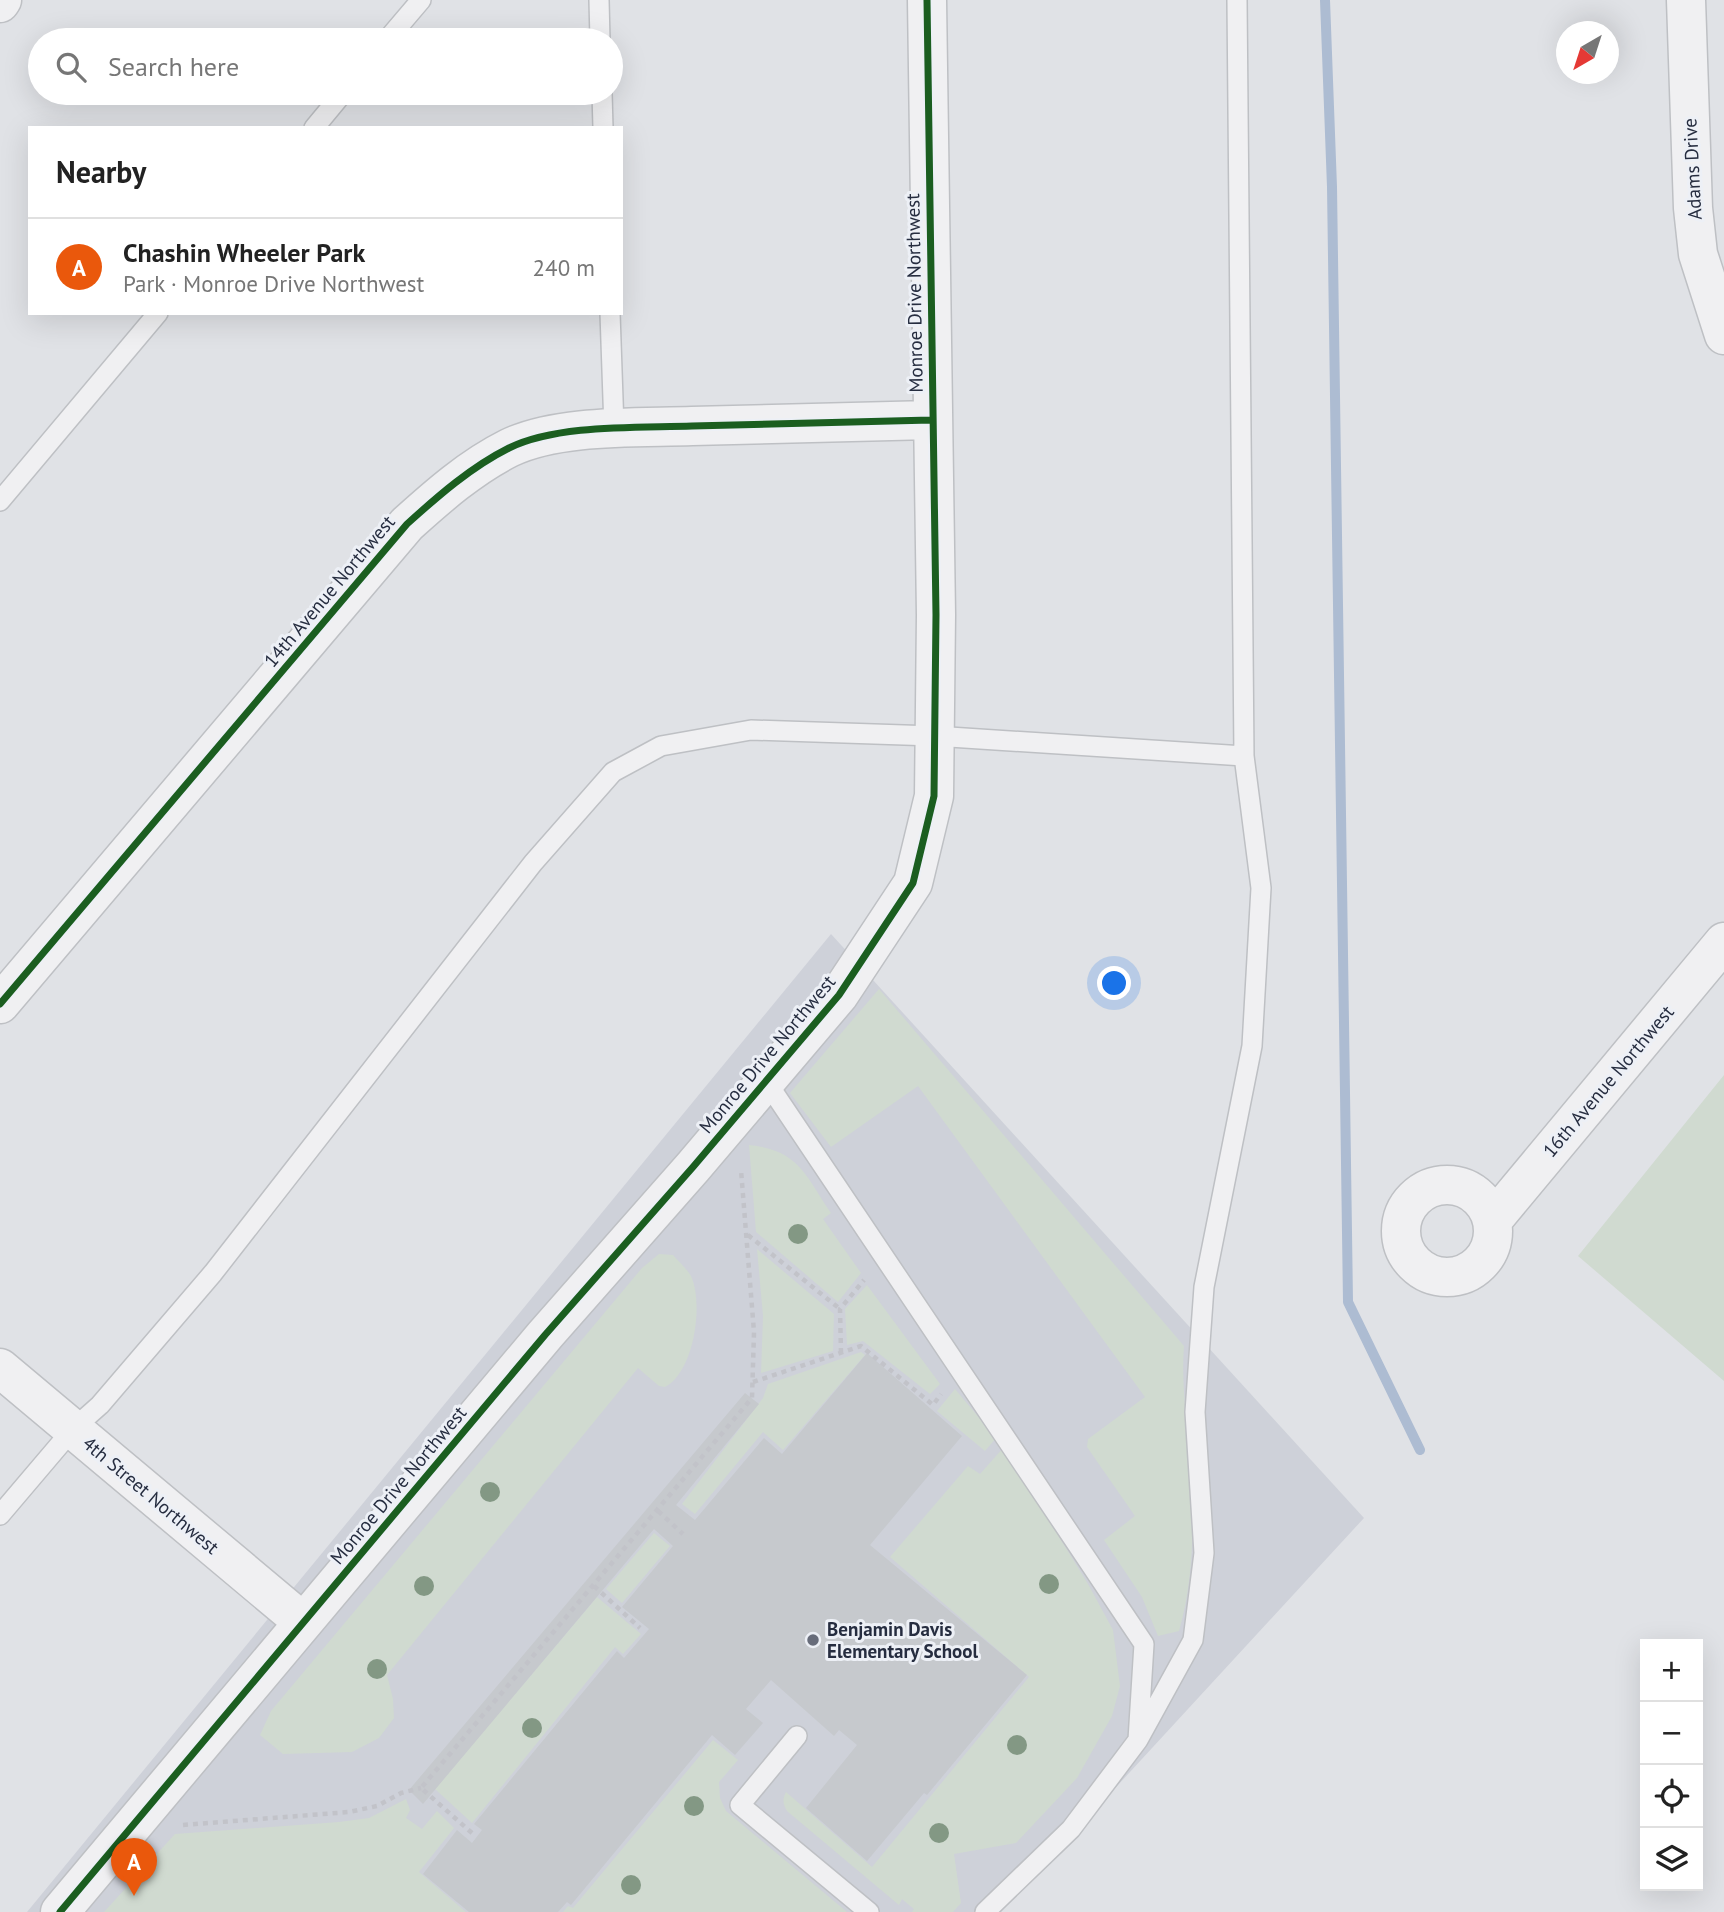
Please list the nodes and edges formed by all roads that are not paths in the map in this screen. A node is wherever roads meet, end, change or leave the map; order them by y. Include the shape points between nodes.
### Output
1 (421, 0) edge
2 (599, 0) edge
3 (927, 0) edge
4 (1237, 0) edge
5 (1686, 0) edge
6 (397, 28) edge
7 (600, 28) edge
8 (333, 105) edge
9 (602, 105) edge
10 (316, 126) edge
11 (603, 126) edge
12 (156, 315) edge
13 (610, 315) edge
14 (1724, 335) edge
15 (931, 420) junction
16 (614, 428) junction
17 (0, 501) edge
18 (934, 736) junction
19 (1244, 756) junction
20 (1724, 942) edge
21 (5, 989) edge
22 (766, 1081) junction
23 (1492, 1221) dead end
24 (0, 1368) edge
25 (73, 1429) junction
26 (0, 1515) edge
27 (303, 1622) junction
28 (797, 1736) dead end
29 (1138, 1740) junction
30 (60, 1912) edge
31 (869, 1912) edge
32 (985, 1912) edge

1 - 6 lane
2 - 7 lane
3 - 15 street, Monroe Drive Northwest
4 - 19 lane
5 - 14 street, Adams Drive via 1694,220 1698,254
8 - 10 lane
9 - 11 lane
12 - 17 lane
13 - 16 lane
15 - 16 street, 14th Avenue Northwest
15 - 18 street, Monroe Drive Northwest
16 - 21 street, 14th Avenue Northwest via 554,434 511,447 440,494 407,524
18 - 19 lane
18 - 22 street, Monroe Drive Northwest via 934,796 913,883 839,995
18 - 25 lane via 751,730 661,746 613,772 533,863 213,1273 100,1405
19 - 29 lane via 1261,888 1252,1046 1204,1287 1195,1412 1204,1553 1193,1640
20 - 23 street, 16th Avenue Northwest
22 - 27 street, Monroe Drive Northwest
22 - 29 lane via 1144,1644
24 - 25 street, 4th Street Northwest
25 - 26 lane
25 - 27 street, 4th Street Northwest
27 - 30 street, Monroe Drive Northwest
28 - 31 lane via 740,1805
29 - 32 lane via 1072,1829

